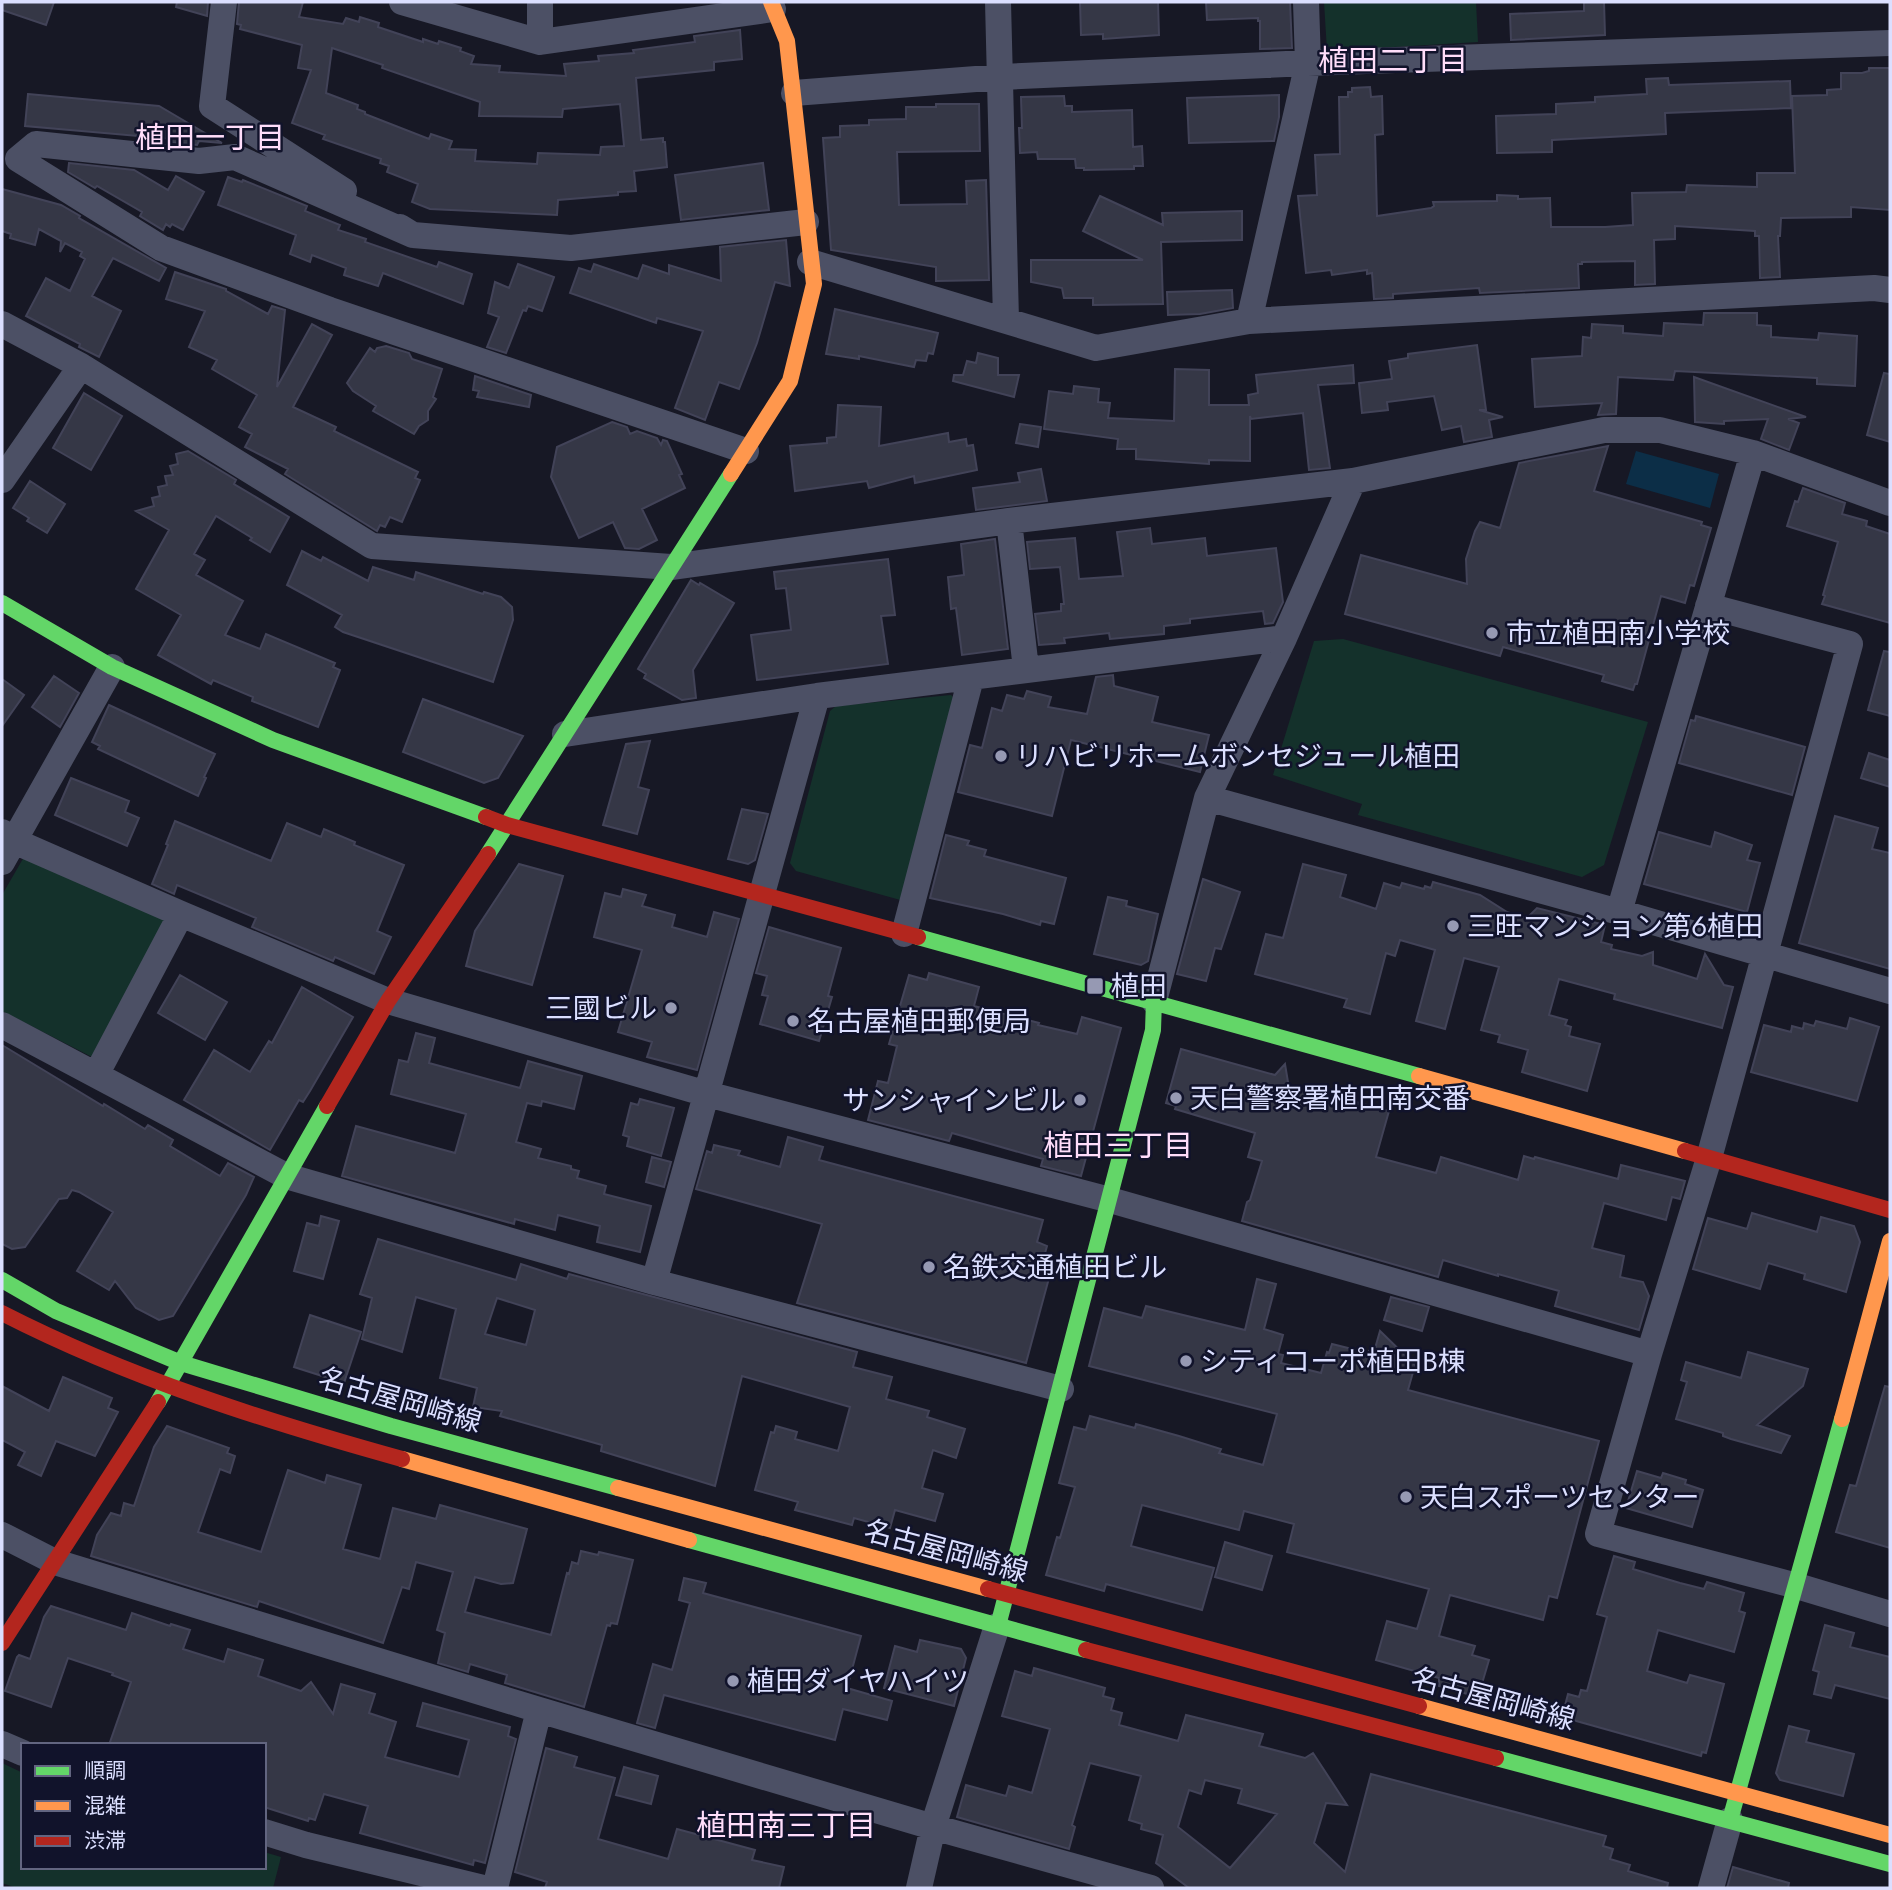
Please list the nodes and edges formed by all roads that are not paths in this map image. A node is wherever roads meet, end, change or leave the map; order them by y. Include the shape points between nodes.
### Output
1 (224, 2) edge
2 (402, 2) edge
3 (540, 2) edge
4 (998, 2) edge
5 (1306, 2) edge
6 (772, 6) edge
7 (540, 42) junction
8 (1890, 43) edge
9 (1308, 63) junction
10 (1002, 77) junction
11 (794, 93) junction
12 (10, 159) edge
13 (806, 222) junction
14 (413, 235) junction
15 (810, 262) junction
16 (1890, 290) edge
17 (1006, 320) junction
18 (1249, 321) junction
19 (2, 324) edge
20 (81, 366) junction
21 (746, 451) junction
22 (1753, 453) junction
23 (2, 480) edge
24 (1353, 481) junction
25 (1890, 503) edge
26 (1009, 521) junction
27 (671, 567) junction
28 (2, 603) edge
29 (1708, 606) junction
30 (1284, 638) junction
31 (112, 667) junction
32 (1026, 669) junction
33 (971, 678) junction
34 (817, 696) junction
35 (565, 734) junction
36 (1207, 798) junction
37 (507, 825) junction
38 (6, 845) edge
39 (761, 894) junction
40 (1619, 912) junction
41 (181, 914) junction
42 (904, 934) junction
43 (1764, 956) junction
44 (1890, 991) edge
45 (388, 1001) junction
46 (1154, 1001) junction
47 (2, 1025) edge
48 (96, 1075) junction
49 (707, 1094) junction
50 (1709, 1158) junction
51 (286, 1176) junction
52 (1111, 1200) junction
53 (1890, 1210) edge
54 (1890, 1241) edge
55 (2, 1280) edge
56 (654, 1282) junction
57 (2, 1312) edge
58 (1649, 1353) junction
59 (181, 1363) junction
60 (168, 1387) junction
61 (1061, 1389) junction
62 (2, 1535) edge
63 (55, 1562) junction
64 (1797, 1586) junction
65 (1007, 1595) junction
66 (1890, 1614) edge
67 (998, 1626) junction
68 (2, 1643) edge
69 (539, 1710) junction
70 (2, 1744) edge
71 (21, 1752) edge
72 (1738, 1793) junction
73 (1730, 1820) junction
74 (933, 1827) junction
75 (266, 1833) edge
76 (1890, 1835) edge
77 (1890, 1864) edge
78 (483, 1888) edge
79 (495, 1888) edge
80 (919, 1888) edge
81 (1151, 1888) edge
82 (1711, 1888) edge

1 - 14 street via 212,106
2 - 7 street
3 - 7 street
4 - 10 street
5 - 9 street
6 - 7 street
6 - 11 street via 787,41
8 - 9 street
9 - 10 street
9 - 18 street
10 - 11 street
10 - 17 street
11 - 13 street
12 - 14 street via 36,144 199,161 235,157
12 - 21 street via 161,248
13 - 14 street via 571,248
13 - 15 street
15 - 17 street
15 - 21 street via 814,284 790,381
16 - 18 street
17 - 18 street via 1096,348
19 - 20 street
20 - 23 street
20 - 27 street via 372,546
21 - 27 street
22 - 24 street via 1660,430 1604,430
22 - 25 street
22 - 29 street
24 - 26 street
24 - 30 street
26 - 27 street
26 - 32 street
27 - 35 street
28 - 31 street
29 - 40 street
29 - 43 street via 1850,645
30 - 32 street
30 - 36 street
31 - 37 street via 273,740
31 - 38 street
32 - 33 street
33 - 34 street
33 - 42 street
34 - 35 street
34 - 39 street
35 - 37 street
36 - 40 street
36 - 46 street
37 - 39 street
37 - 45 street
38 - 41 street
39 - 42 street
39 - 49 street
40 - 43 street
41 - 45 street
41 - 48 street
42 - 46 street
43 - 44 street
43 - 50 street
45 - 49 street
45 - 51 street
46 - 50 street
46 - 52 street via 1153,1030
47 - 48 street
48 - 51 street
49 - 52 street
49 - 56 street
50 - 53 street
50 - 58 street
51 - 56 street
51 - 59 street
52 - 58 street
52 - 61 street
54 - 64 street
55 - 59 street, 名古屋岡崎線 via 56,1311
56 - 61 street
57 - 60 street, 名古屋岡崎線
58 - 64 street via 1598,1534
59 - 60 street
59 - 65 street, 名古屋岡崎線 via 391,1426
60 - 63 street
60 - 67 street, 名古屋岡崎線 via 380,1453
61 - 65 street
62 - 63 street
63 - 68 street
63 - 69 street
64 - 66 street
64 - 72 street
65 - 67 street
65 - 72 street, 名古屋岡崎線
67 - 73 street, 名古屋岡崎線
67 - 74 street
69 - 74 street
69 - 79 street
70 - 71 street
72 - 73 street
72 - 76 street, 名古屋岡崎線
73 - 77 street, 名古屋岡崎線
73 - 82 street
74 - 80 street
74 - 81 street
75 - 78 street

